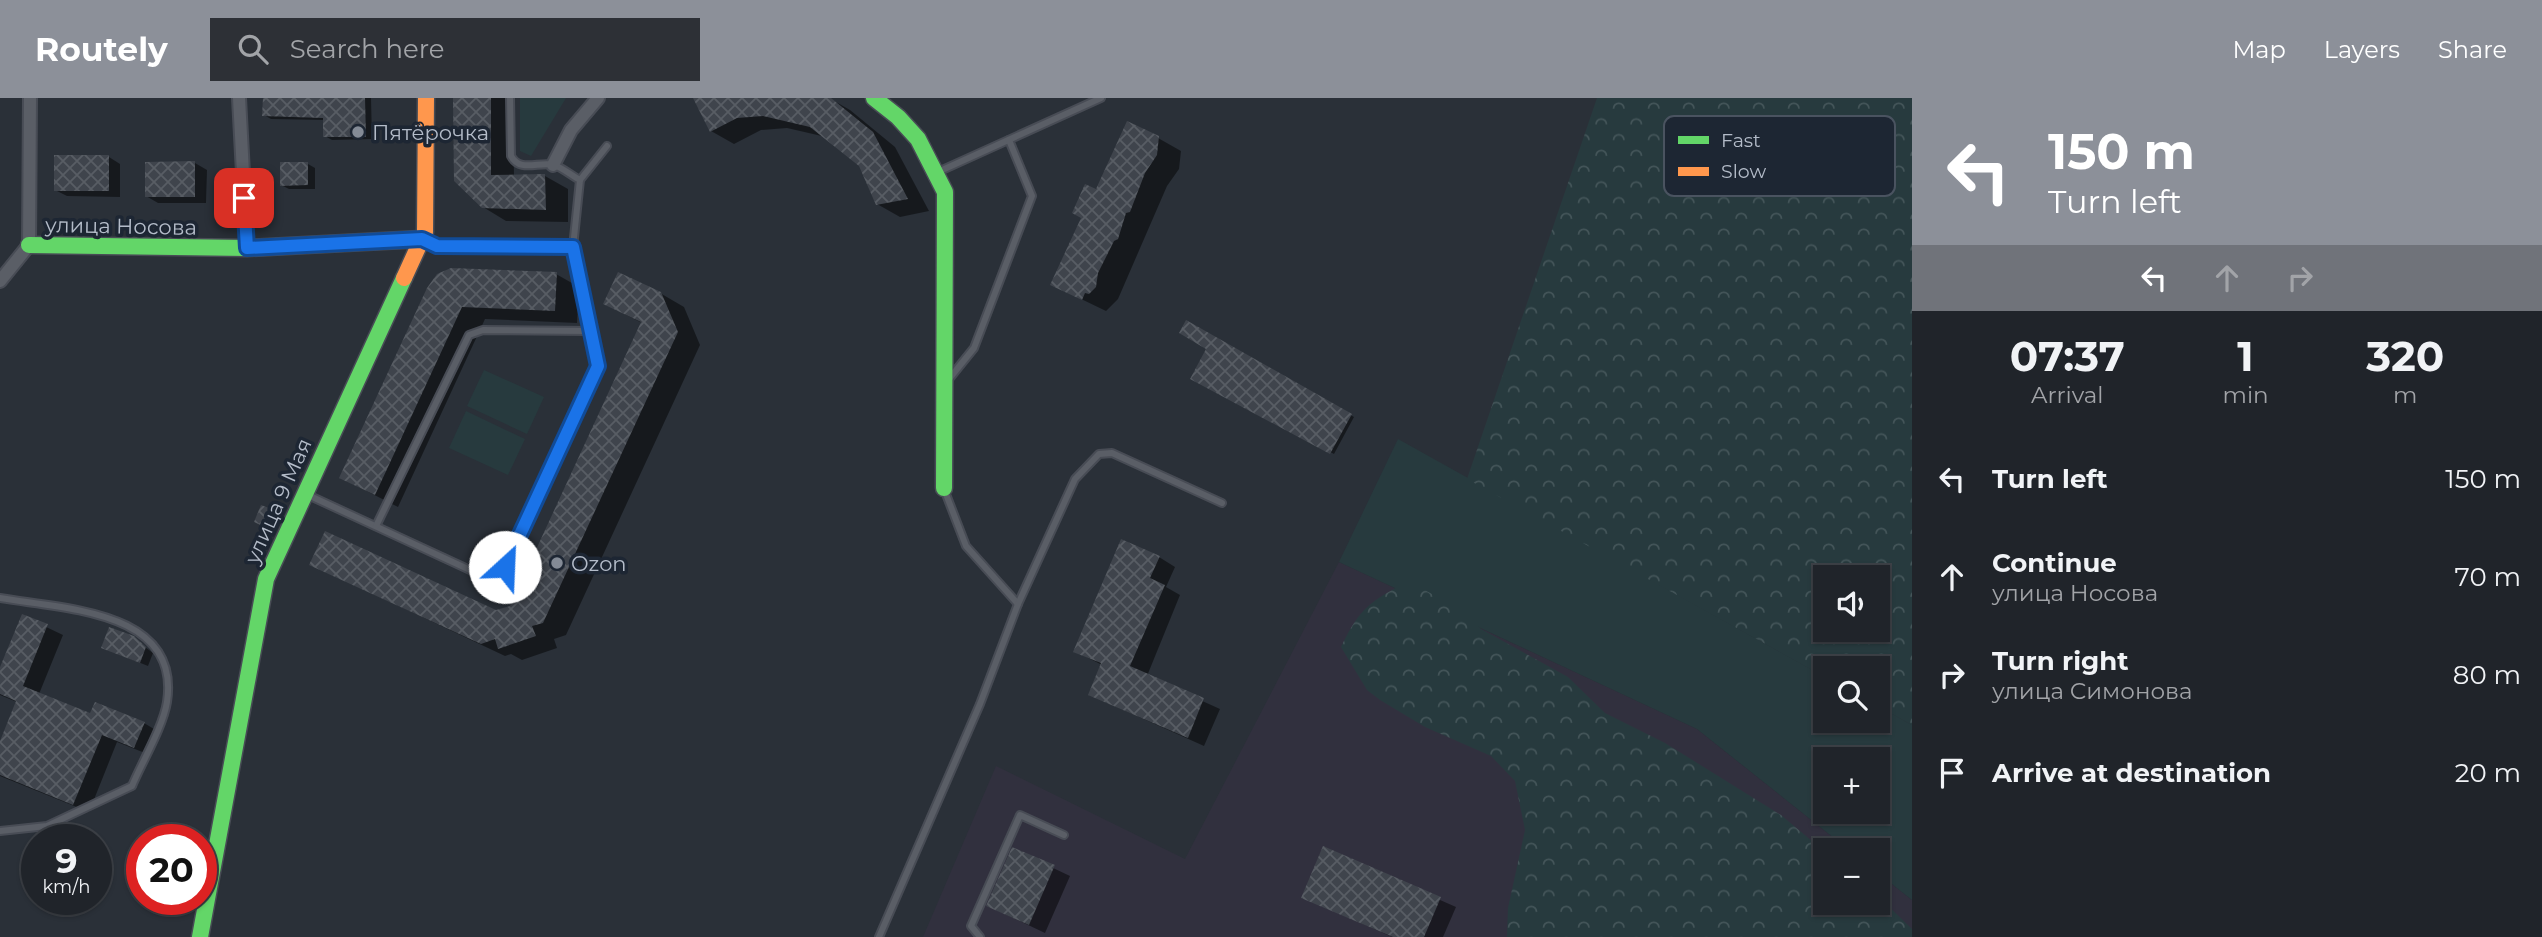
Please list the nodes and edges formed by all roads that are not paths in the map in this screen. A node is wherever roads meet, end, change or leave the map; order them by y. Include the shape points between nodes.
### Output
1 (30, 98) edge
2 (239, 98) edge
3 (426, 98) edge
4 (510, 98) edge
5 (597, 98) edge
6 (874, 98) edge
7 (1077, 98) edge
8 (1101, 98) edge
9 (1083, 106) junction
10 (1009, 140) junction
11 (607, 146) dead end
12 (553, 165) junction
13 (937, 172) junction
14 (580, 180) junction
15 (422, 239) junction
16 (29, 246) junction
17 (573, 247) junction
18 (247, 248) junction
19 (0, 281) edge
20 (589, 331) junction
21 (944, 386) junction
22 (944, 488) joint
23 (303, 493) junction
24 (1222, 503) dead end
25 (376, 526) junction
26 (0, 598) edge
27 (1018, 604) junction
28 (0, 831) edge
29 (1064, 835) dead end
30 (200, 937) edge
31 (879, 937) edge
32 (980, 937) edge

1 - 16 street
2 - 18 street
3 - 15 street, улица 9 Мая via 426,225
4 - 12 lane via 514,162
5 - 12 street via 571,130
6 - 13 street via 911,130
7 - 9 lane
8 - 9 lane
9 - 10 lane
10 - 13 lane
10 - 21 lane via 1032,196 974,348
11 - 14 lane
12 - 14 lane
13 - 21 street via 944,192
14 - 17 lane
15 - 17 lane via 437,246
15 - 18 street, улица Носова
15 - 23 street, улица 9 Мая
16 - 18 street, улица Носова
16 - 19 street
17 - 20 lane
20 - 25 lane via 483,330 469,335
20 - 25 lane via 598,366 501,573 483,576
21 - 22 street
22 - 27 lane via 967,546
23 - 25 lane
23 - 30 street, улица 9 Мая via 266,579
24 - 27 lane via 1112,453 1099,454 1075,479
26 - 28 lane via 124,623 144,634 169,673 166,705 132,786 47,827
27 - 31 lane
29 - 32 lane via 1020,815 971,926

